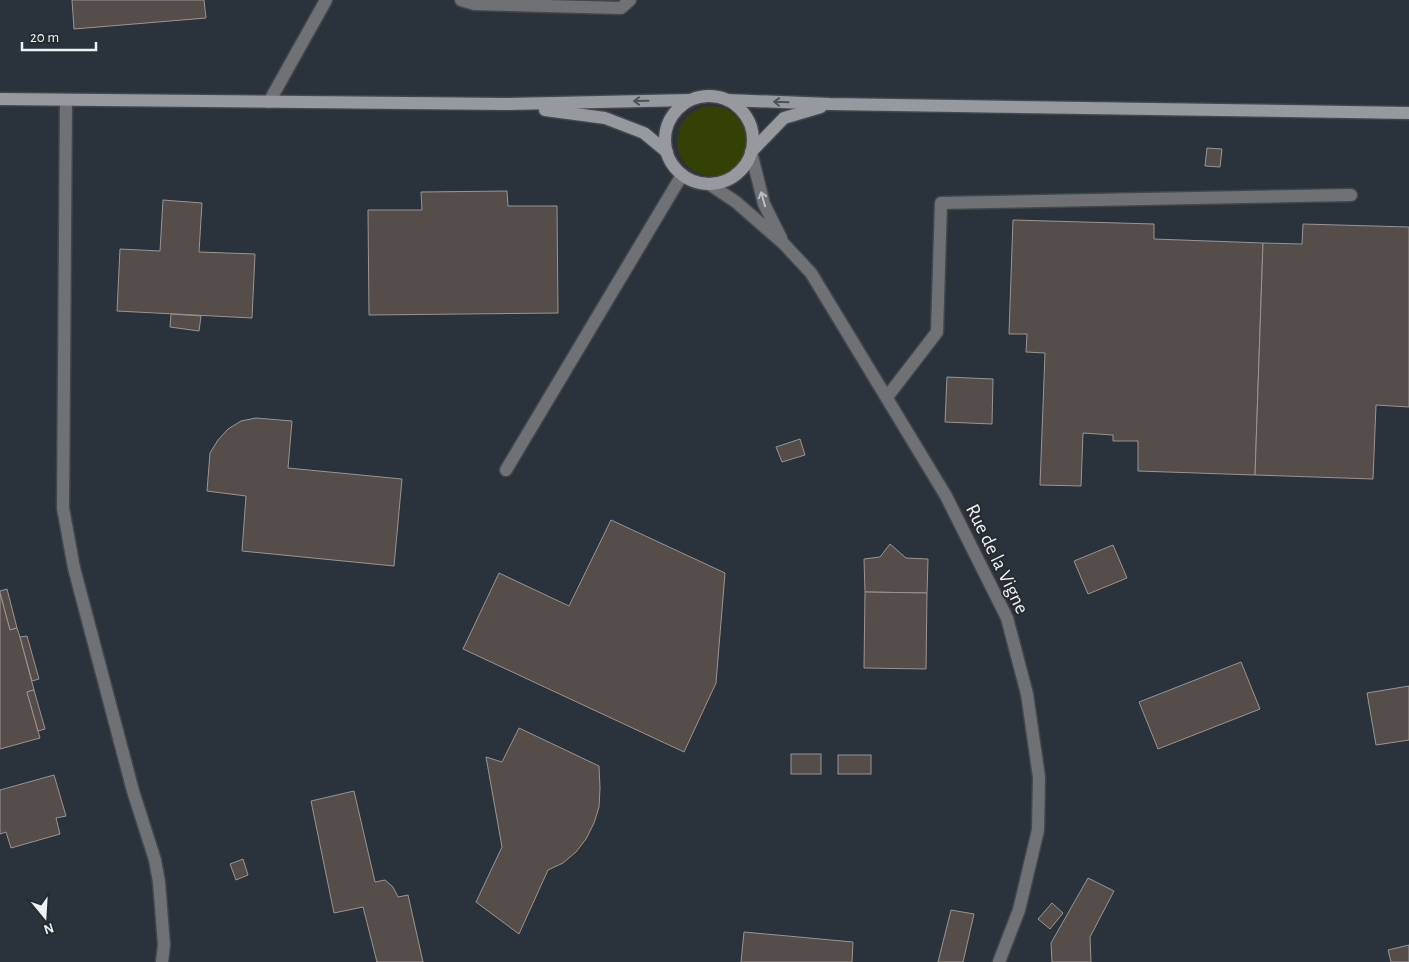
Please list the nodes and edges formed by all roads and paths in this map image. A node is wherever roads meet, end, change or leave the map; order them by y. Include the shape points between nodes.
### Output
1 (326, 0) edge
2 (461, 0) edge
3 (630, 0) edge
4 (0, 99) edge
5 (66, 100) junction
6 (690, 100) junction
7 (727, 100) junction
8 (269, 102) junction
9 (506, 104) junction
10 (830, 104) junction
11 (1409, 113) edge
12 (667, 152) junction
13 (751, 152) junction
14 (682, 175) junction
15 (709, 184) junction
16 (1350, 195) dead end
17 (783, 243) junction
18 (887, 397) junction
19 (506, 470) dead end
20 (162, 962) edge
21 (999, 962) edge

1 - 8 street
2 - 3 street via 474,4 621,8
4 - 5 main road
5 - 8 main road
5 - 20 street via 64,508 74,568 133,791 155,860 164,945
6 - 7 main road via 710,96
6 -> 9 main road
6 - 12 main road via 675,112 668,123 665,136
10 -> 7 main road
7 - 13 main road via 742,111 751,128
8 - 9 main road
9 - 12 main road via 605,118 644,133
10 - 11 main road
10 - 13 main road via 784,118
12 - 14 main road
13 - 15 main road via 739,172 723,182
17 -> 13 street, Rue de la Vigne via 764,204
14 - 15 main road via 694,182
14 - 19 street
15 - 17 street, Rue de la Vigne via 736,202
16 - 18 street via 941,203 937,332
17 - 18 street, Rue de la Vigne via 811,273
18 - 21 street, Rue de la Vigne via 946,496 1008,618 1027,694 1039,777 1038,830 1019,910

